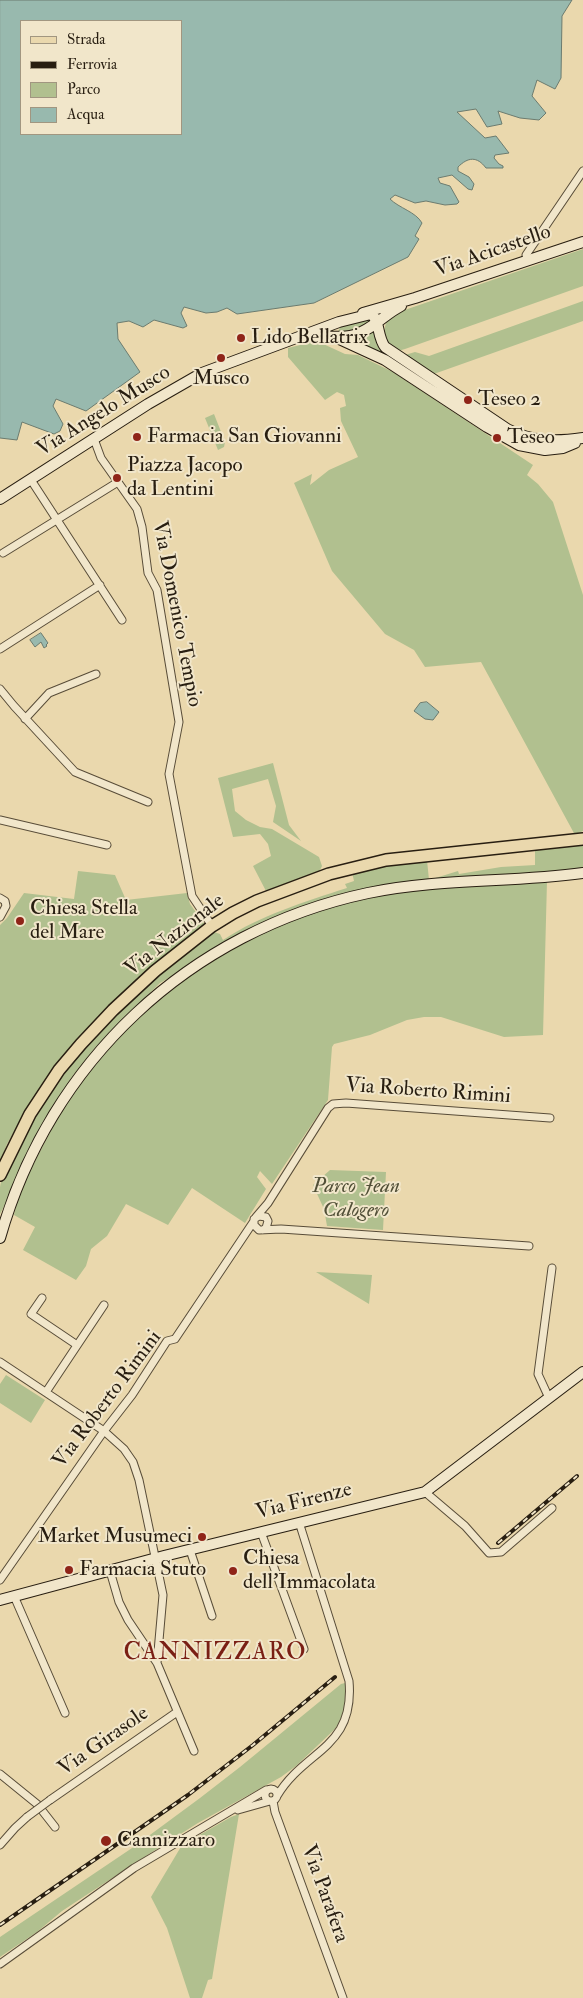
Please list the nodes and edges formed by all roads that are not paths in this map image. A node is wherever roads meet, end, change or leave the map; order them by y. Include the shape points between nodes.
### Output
1 (583, 171) edge
2 (583, 242) edge
3 (528, 261) junction
4 (415, 298) junction
5 (352, 318) junction
6 (381, 319) junction
7 (335, 337) junction
8 (282, 344) junction
9 (583, 439) edge
10 (90, 441) junction
11 (31, 480) junction
12 (118, 482) junction
13 (0, 499) edge
14 (57, 520) junction
15 (3, 553) dead end
16 (100, 585) junction
17 (122, 620) dead end
18 (0, 649) edge
19 (96, 674) dead end
20 (0, 689) edge
21 (25, 719) junction
22 (148, 802) dead end
23 (0, 820) edge
24 (581, 839) edge
25 (107, 845) dead end
26 (583, 874) edge
27 (0, 898) edge
28 (0, 917) edge
29 (212, 926) junction
30 (550, 1118) dead end
31 (0, 1175) edge
32 (268, 1203) junction
33 (255, 1219) junction
34 (267, 1219) junction
35 (280, 1229) junction
36 (261, 1230) junction
37 (0, 1238) edge
38 (243, 1238) junction
39 (529, 1246) dead end
40 (552, 1268) dead end
41 (42, 1298) dead end
42 (104, 1305) dead end
43 (77, 1345) junction
44 (0, 1362) edge
45 (583, 1372) edge
46 (46, 1392) junction
47 (549, 1398) junction
48 (104, 1431) junction
49 (425, 1492) junction
50 (552, 1508) dead end
51 (299, 1522) junction
52 (261, 1532) junction
53 (190, 1550) junction
54 (156, 1558) junction
55 (110, 1571) junction
56 (0, 1580) edge
57 (14, 1596) junction
58 (0, 1600) edge
59 (212, 1616) dead end
60 (304, 1648) dead end
61 (157, 1663) junction
62 (177, 1712) junction
63 (65, 1713) dead end
64 (194, 1751) dead end
65 (298, 1772) junction
66 (0, 1774) edge
67 (268, 1789) junction
68 (273, 1799) junction
69 (223, 1815) junction
70 (55, 1828) dead end
71 (0, 1845) edge
72 (0, 1964) edge
73 (343, 1998) edge

1 - 3 street via 526,255
2 - 3 street, Via Acicastello
3 - 4 street, Via Acicastello
4 - 5 street
4 - 6 street
5 - 6 street via 371,314
5 - 7 street via 336,327
5 - 8 street
6 - 7 street via 355,335
6 - 9 street via 382,344 516,434 545,441
7 - 8 street via 323,335
7 - 9 street via 385,360 519,445 545,450 564,448
8 - 10 street, Via Angelo Musco via 230,362 178,386
10 - 11 street, Via Angelo Musco
10 - 12 street
11 - 13 street, Via Angelo Musco
11 - 14 street
12 - 14 street
12 - 29 street, Via Domenico Tempio via 137,509 148,573 157,590 179,722 169,774 192,896
14 - 15 street
14 - 16 street
16 - 17 street
16 - 18 street
19 - 21 street via 49,693
20 - 21 street
21 - 22 street via 75,772
23 - 25 street
24 - 29 main road, Via Nazionale via 368,864 329,874 265,898
26 - 37 street via 416,886 368,893 281,921 237,941 208,959 149,1001 100,1050 76,1081 31,1156 9,1205
27 - 28 street via 6,906
29 - 31 main road, Via Nazionale via 156,971 81,1044 30,1114
30 - 32 street, Via Roberto Rimini via 333,1104
32 - 33 street, Via Roberto Rimini
32 - 34 street
33 - 34 street via 259,1216
33 - 36 street via 256,1228
33 - 38 street, Via Roberto Rimini
34 - 35 street
34 - 36 street via 266,1228
35 - 36 street
35 - 39 street
36 - 38 street
38 - 48 street, Via Roberto Rimini via 175,1339 167,1342
40 - 47 street via 538,1374
41 - 43 street via 31,1314
42 - 43 street
43 - 46 street
44 - 46 street
45 - 47 street, Via Firenze
46 - 48 street
47 - 49 street, Via Firenze
48 - 54 street via 133,1462
48 - 56 street, Via Roberto Rimini
49 - 50 street via 489,1553 501,1552
49 - 51 street, Via Firenze
51 - 52 street, Via Firenze
51 - 65 street via 349,1681 351,1699 343,1727
52 - 53 street, Via Firenze
52 - 60 street
53 - 54 street, Via Firenze
53 - 59 street
54 - 55 street, Via Firenze
54 - 61 street via 163,1595
55 - 57 street, Via Firenze
55 - 61 street via 128,1620
57 - 58 street, Via Firenze
57 - 63 street
61 - 62 street
62 - 64 street
62 - 71 street, Via Girasole, bridge via 50,1800 14,1828
65 - 67 street
65 - 68 street
66 - 70 street via 37,1804
67 - 68 street, Via Parafera via 265,1797
67 - 68 street via 276,1791
67 - 69 street
68 - 69 street
68 - 73 street, Via Parafera
69 - 72 street via 134,1868

